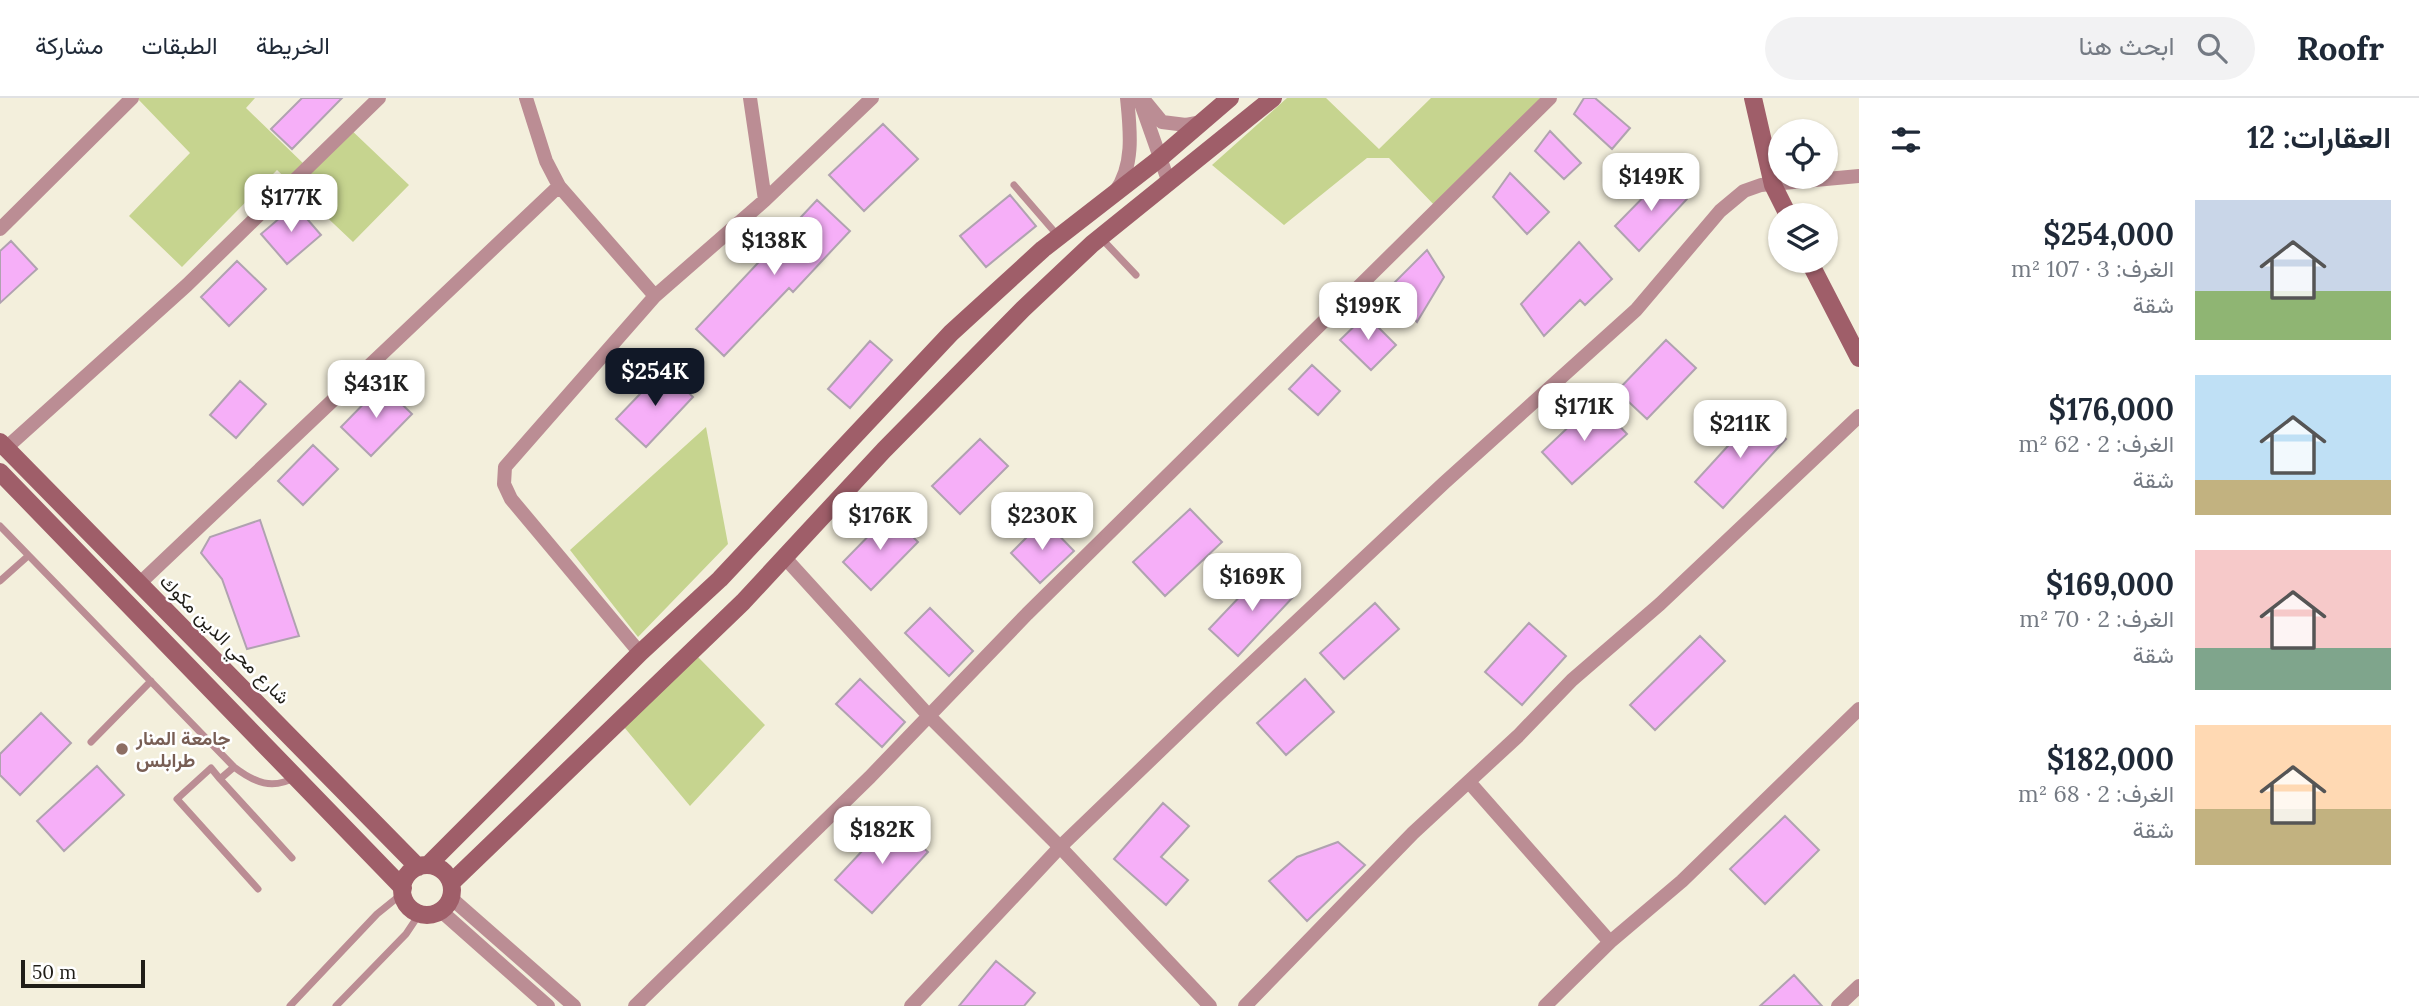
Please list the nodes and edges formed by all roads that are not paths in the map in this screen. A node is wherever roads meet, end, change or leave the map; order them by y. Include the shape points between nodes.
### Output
1 (379, 98) edge
2 (526, 98) edge
3 (750, 98) edge
4 (872, 98) edge
5 (1128, 98) edge
6 (1141, 98) edge
7 (1230, 98) edge
8 (1273, 98) edge
9 (1549, 98) edge
10 (1753, 98) edge
11 (123, 101) edge
12 (1202, 122) junction
13 (1159, 159) junction
14 (1768, 163) edge
15 (1859, 176) edge
16 (1838, 178) edge
17 (1168, 183) junction
18 (1014, 185) dead end
19 (559, 186) junction
20 (1768, 186) edge
21 (1108, 198) junction
22 (765, 200) junction
23 (1, 227) edge
24 (1059, 237) junction
25 (1101, 237) junction
26 (1815, 273) edge
27 (1136, 275) dead end
28 (655, 296) junction
29 (1859, 358) edge
30 (1859, 416) edge
31 (3, 445) edge
32 (0, 471) edge
33 (0, 526) edge
34 (28, 556) junction
35 (786, 559) junction
36 (720, 579) junction
37 (0, 581) edge
38 (140, 583) junction
39 (743, 602) junction
40 (195, 639) junction
41 (640, 653) junction
42 (179, 654) junction
43 (151, 681) junction
44 (1859, 709) edge
45 (929, 716) junction
46 (91, 742) dead end
47 (234, 767) junction
48 (297, 777) junction
49 (220, 779) junction
50 (1469, 782) junction
51 (1060, 847) junction
52 (292, 858) dead end
53 (423, 866) junction
54 (258, 889) dead end
55 (403, 890) junction
56 (448, 897) junction
57 (420, 913) junction
58 (1610, 942) junction
59 (1859, 986) edge
60 (1244, 1005) edge
61 (290, 1006) edge
62 (336, 1006) edge
63 (548, 1006) edge
64 (574, 1006) edge
65 (635, 1006) edge
66 (911, 1006) edge
67 (1209, 1006) edge
68 (1545, 1006) edge
69 (1838, 1006) edge

1 - 31 street via 187,285
2 - 19 street
3 - 22 street
4 - 22 street
5 - 21 street via 1128,161 1118,189
6 - 12 street via 1162,122
6 - 13 street
7 - 12 street
8 - 17 street
9 - 45 street
10 - 14 street
11 - 23 street
12 - 13 street
13 - 17 street
13 - 21 street
15 - 16 street
17 - 25 street
18 - 24 lane
19 - 28 street
19 - 38 street
20 - 51 street via 1744,191 1720,211 1636,310 1444,483
21 - 24 street
22 - 28 street
24 - 36 street via 933,352
25 - 27 lane
25 - 35 street via 963,368
26 - 29 street
28 - 41 street via 505,467 504,484 511,499
30 - 50 street via 1660,604 1572,680
31 - 38 street, شارع محي الدين مكوك
32 - 42 street
33 - 34 lane
34 - 37 lane
34 - 43 lane
35 - 39 street
35 - 45 street
36 - 39 street
36 - 41 street
38 - 40 street, شارع محي الدين مكوك
39 - 56 street
40 - 42 street
40 - 53 street, شارع محي الدين مكوك
41 - 53 street
42 - 48 street
43 - 46 lane
43 - 47 lane
44 - 58 street via 1682,881
45 - 51 street
45 - 65 street
47 - 48 lane via 264,784 283,784
47 - 49 lane
48 - 55 street
49 - 52 lane
49 - 54 lane via 211,768 177,799
50 - 58 street
50 - 60 street
51 - 66 street
51 - 67 street
53 - 55 street via 407,876
53 - 56 street via 442,870
55 - 57 street via 405,902
55 - 61 lane
56 - 57 street
56 - 63 street
56 - 64 street
57 - 62 lane via 406,934
58 - 68 street
59 - 69 street

